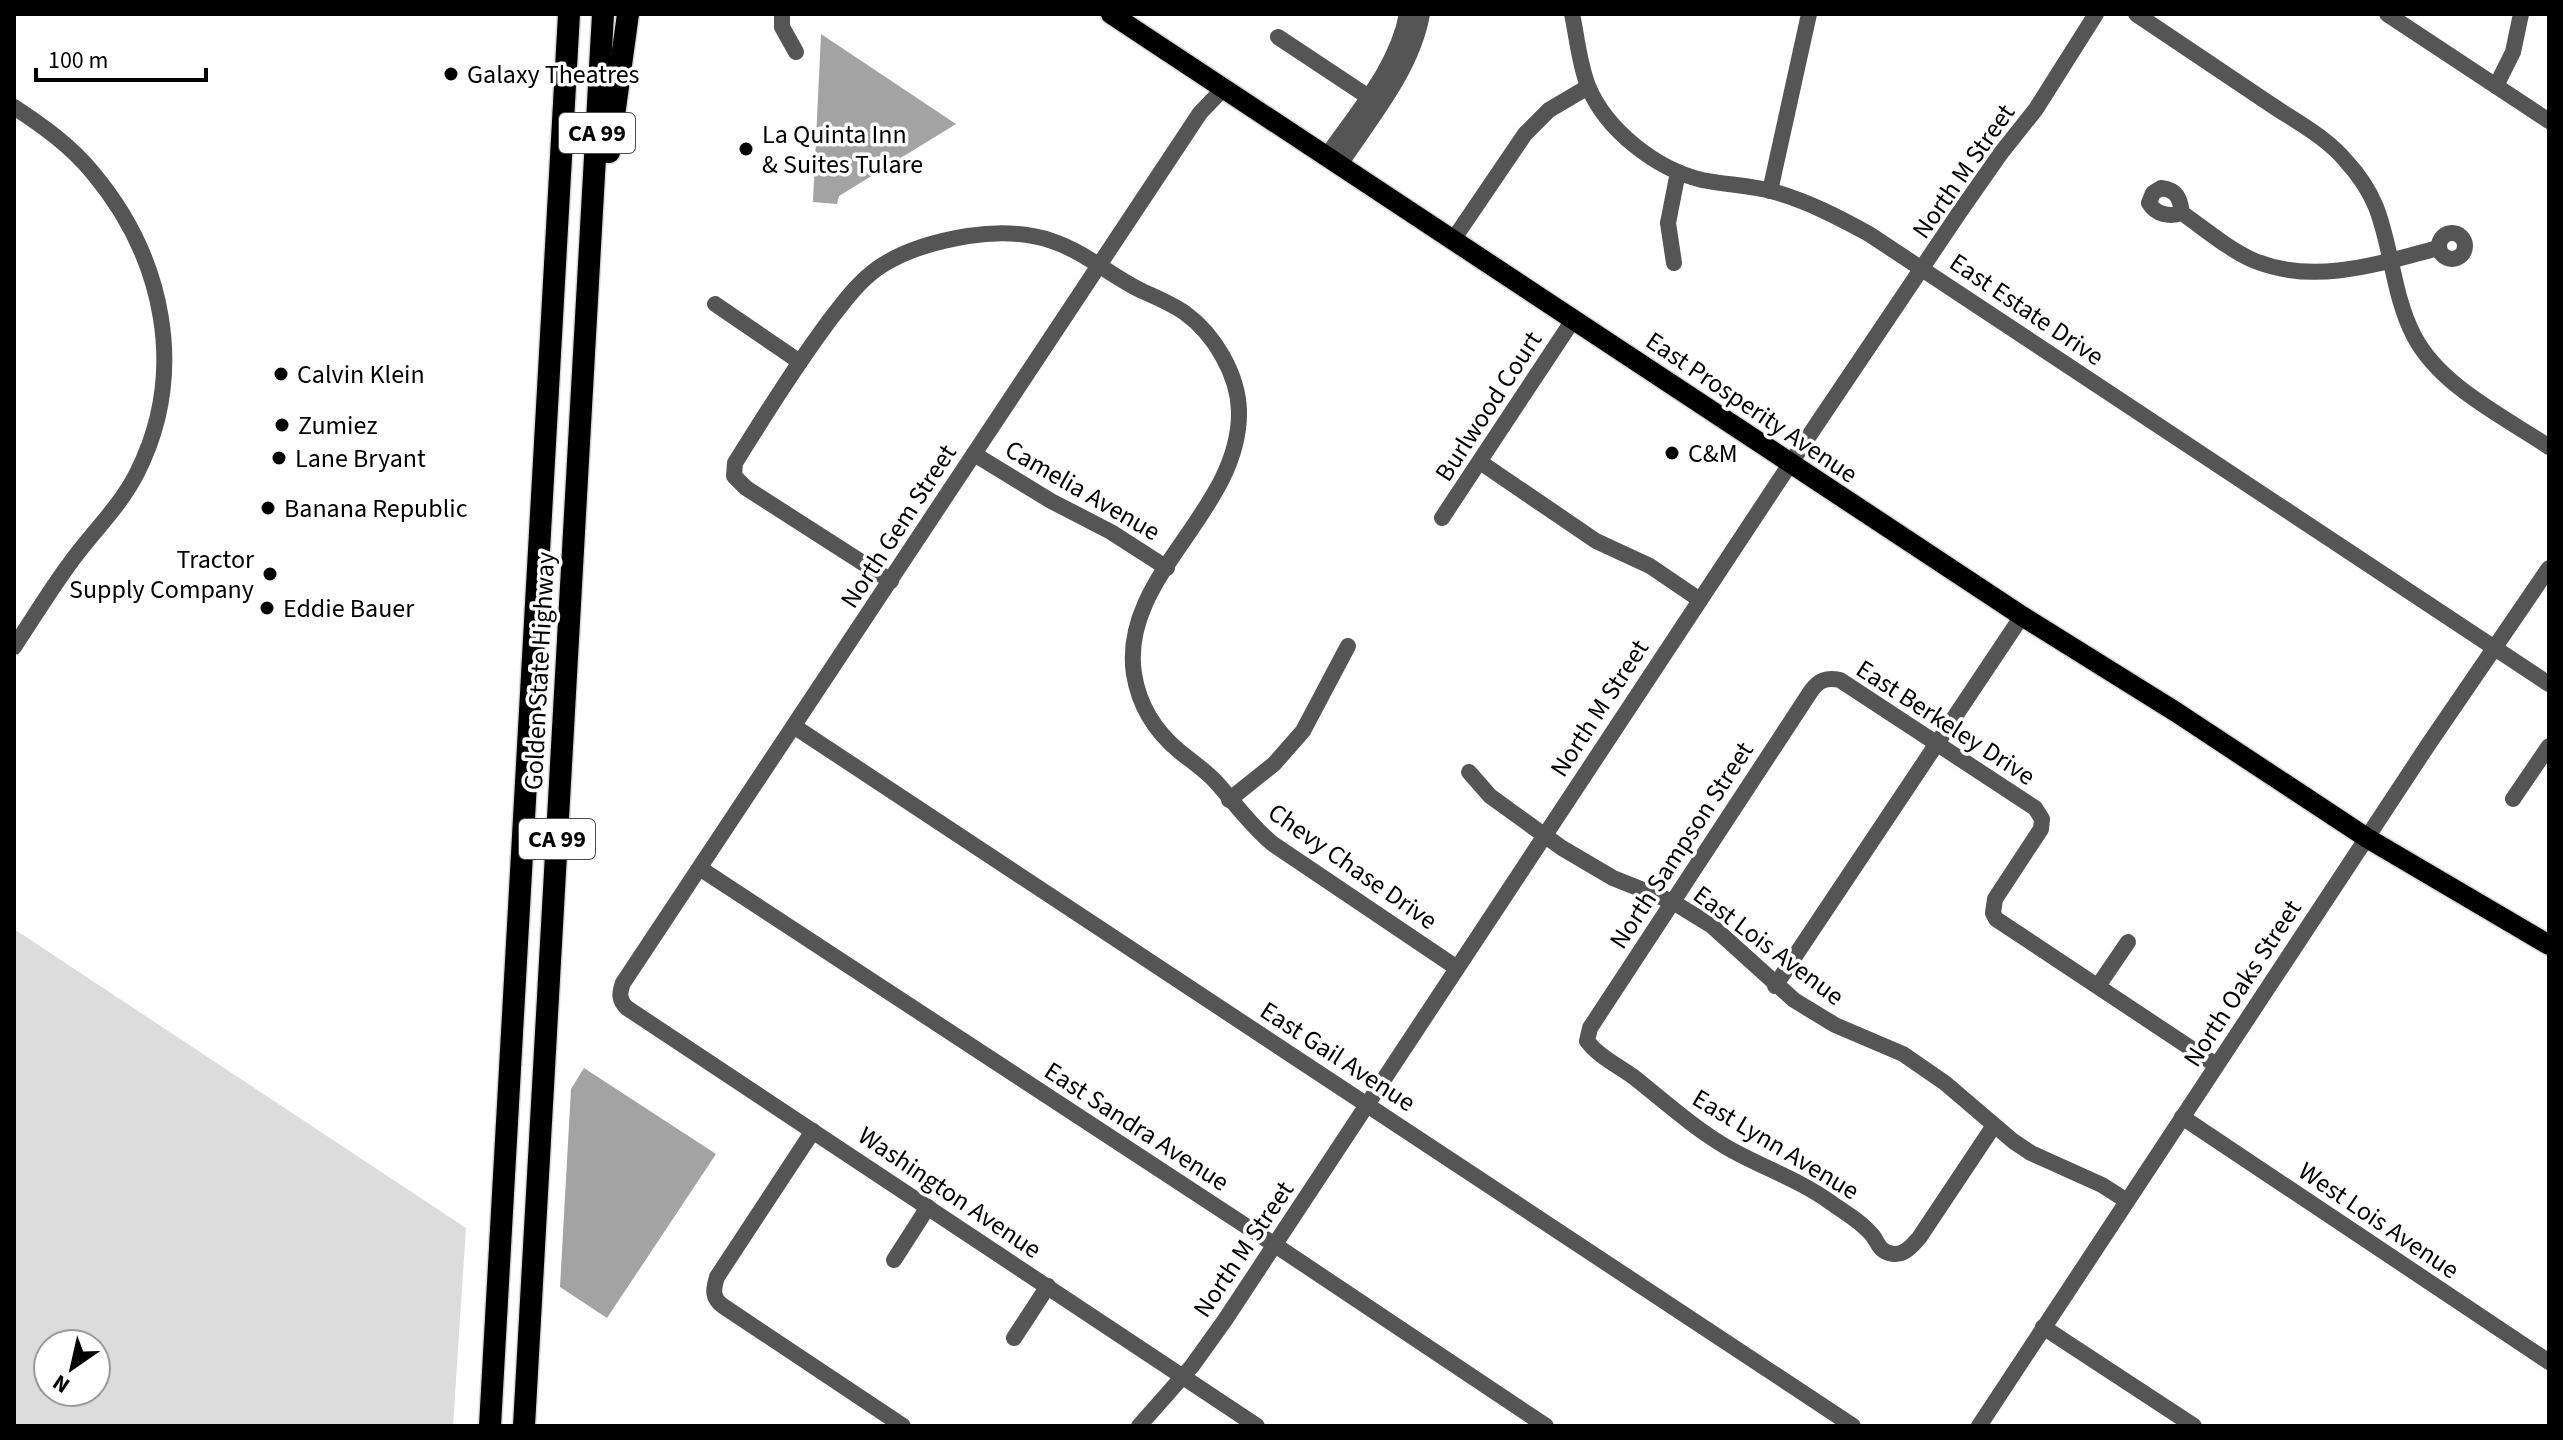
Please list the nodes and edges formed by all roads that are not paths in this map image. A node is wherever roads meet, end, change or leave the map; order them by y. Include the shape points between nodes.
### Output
1 (603, 14) edge
2 (628, 14) edge
3 (782, 14) edge
4 (1111, 14) edge
5 (1407, 14) edge
6 (1422, 14) edge
7 (1572, 14) edge
8 (1809, 14) edge
9 (2096, 14) edge
10 (2136, 14) edge
11 (2387, 14) edge
12 (2521, 14) edge
13 (568, 19) edge
14 (1278, 37) dead end
15 (796, 52) dead end
16 (2496, 86) junction
17 (1588, 87) junction
18 (1223, 89) junction
19 (1367, 96) junction
20 (14, 107) edge
21 (2549, 121) edge
22 (1333, 161) junction
23 (1678, 172) junction
24 (1770, 191) junction
25 (2182, 213) dead end
26 (1453, 240) junction
27 (2438, 248) dead end
28 (590, 251) junction
29 (2391, 261) junction
30 (1674, 263) dead end
31 (1099, 265) junction
32 (1923, 269) junction
33 (715, 304) dead end
34 (1573, 320) junction
35 (800, 362) junction
36 (2549, 447) edge
37 (974, 454) junction
38 (1480, 462) junction
39 (1790, 464) junction
40 (1442, 518) dead end
41 (1167, 568) junction
42 (2549, 568) edge
43 (891, 581) junction
44 (1700, 600) junction
45 (2022, 616) junction
46 (1348, 646) dead end
47 (14, 647) edge
48 (2495, 648) junction
49 (1822, 680) joint
50 (2549, 684) edge
51 (795, 727) junction
52 (1935, 743) junction
53 (2549, 746) edge
54 (1469, 772) dead end
55 (2513, 799) dead end
56 (1229, 800) junction
57 (1545, 835) junction
58 (2367, 838) junction
59 (701, 869) junction
60 (1673, 902) junction
61 (2128, 942) dead end
62 (2549, 945) edge
63 (1457, 968) junction
64 (1775, 986) junction
65 (2098, 986) junction
66 (620, 995) joint
67 (1587, 1041) joint
68 (2216, 1065) junction
69 (1369, 1105) junction
70 (2182, 1117) junction
71 (1993, 1127) junction
72 (813, 1131) junction
73 (2127, 1201) junction
74 (928, 1207) junction
75 (1275, 1245) junction
76 (894, 1260) dead end
77 (1048, 1286) junction
78 (2043, 1327) junction
79 (1014, 1338) dead end
80 (2549, 1362) edge
81 (1182, 1378) junction
82 (490, 1426) edge
83 (524, 1426) edge
84 (903, 1426) edge
85 (1139, 1426) edge
86 (1257, 1426) edge
87 (1546, 1426) edge
88 (1853, 1426) edge
89 (1979, 1426) edge
90 (2194, 1426) edge

1 - 28 highway, Golden State Highway / CA 99
2 - 28 highway via 603,196
3 - 15 street via 782,27
4 - 18 main road, East Prosperity Avenue
5 - 19 street via 1397,48
6 - 22 street via 1402,68
7 - 17 street, East Estate Drive
8 - 24 street
9 - 32 street, North M Street
10 - 29 street via 2345,159 2377,209
11 - 16 street
12 - 16 street via 2513,52
13 - 82 highway, Golden State Highway / CA 99
14 - 19 street
16 - 21 street
17 - 23 street, East Estate Drive via 1625,136
17 - 26 street via 1549,110 1525,134
18 - 22 main road, East Prosperity Avenue
18 - 31 street, North Gem Street via 1200,113
19 - 22 street
20 - 47 street via 72,151 132,231 157,295 165,352 157,418 143,460 114,511 68,565
22 - 26 main road, East Prosperity Avenue
23 - 24 street, East Estate Drive
23 - 30 street via 1668,223
24 - 32 street, East Estate Drive via 1815,205
25 - 29 street via 2253,260 2294,272
26 - 34 main road, East Prosperity Avenue
27 - 29 street
28 - 83 highway, Golden State Highway / CA 99
29 - 36 street via 2413,334 2441,373
31 - 35 street, Chevy Chase Drive via 1061,244 999,233 918,248 878,268 847,298
31 - 37 street, North Gem Street
31 - 41 street, Chevy Chase Drive via 1186,314 1205,331 1235,387 1239,409 1234,454
32 - 39 street, North M Street
32 - 48 street, East Estate Drive
33 - 35 street
34 - 38 street, Burlwood Court
34 - 39 main road, East Prosperity Avenue
35 - 43 street, Chevy Chase Drive via 735,463 734,476
37 - 41 street, Camelia Avenue
37 - 43 street, North Gem Street
38 - 40 street, Burlwood Court
38 - 44 street via 1596,541 1650,566
39 - 44 street, North M Street
39 - 45 main road, East Prosperity Avenue
41 - 56 street, Chevy Chase Drive via 1137,629 1137,686 1161,735 1216,782
42 - 48 street, North Oaks Street
43 - 51 street, North Gem Street
44 - 57 street, North M Street
45 - 52 street
45 - 58 main road, East Prosperity Avenue
46 - 56 street via 1303,731 1274,764
48 - 50 street, East Estate Drive
48 - 58 street, North Oaks Street
49 - 52 street, East Berkeley Drive via 1840,680
49 - 60 street, North Sampson Street
51 - 59 street, North Gem Street
51 - 69 street, East Gail Avenue
52 - 64 street
52 - 65 street, East Berkeley Drive via 2040,814 2041,829 1995,899 1993,913 2001,924
53 - 55 street
54 - 57 street, East Lois Avenue via 1490,796
56 - 63 street, Chevy Chase Drive via 1273,844
57 - 60 street, East Lois Avenue via 1604,873
57 - 63 street, North M Street
58 - 62 main road, East Prosperity Avenue
58 - 68 street, North Oaks Street
59 - 66 street, North Gem Street
59 - 75 street, East Sandra Avenue
60 - 64 street, East Lois Avenue via 1712,926
60 - 67 street, North Sampson Street via 1590,1028
61 - 65 street
63 - 69 street, North M Street
64 - 71 street, East Lois Avenue via 1835,1025 1924,1068
65 - 68 street, East Berkeley Drive
66 - 72 street, Washington Avenue via 627,1008
67 - 71 street, East Lynn Avenue via 1684,1119 1827,1199 1861,1225 1884,1252 1901,1254 1919,1238
68 - 70 street, North Oaks Street
69 - 75 street, North M Street
69 - 88 street, East Gail Avenue
70 - 73 street, North Oaks Street
70 - 80 street, West Lois Avenue
71 - 73 street, East Lois Avenue via 2031,1153
72 - 74 street, Washington Avenue
72 - 84 street via 717,1277 714,1297
73 - 78 street, North Oaks Street
74 - 76 street
74 - 77 street, Washington Avenue
75 - 81 street, North M Street
75 - 87 street, East Sandra Avenue
77 - 79 street
77 - 81 street, Washington Avenue
78 - 89 street, North Oaks Street
78 - 90 street
81 - 85 street, North M Street
81 - 86 street, Washington Avenue

